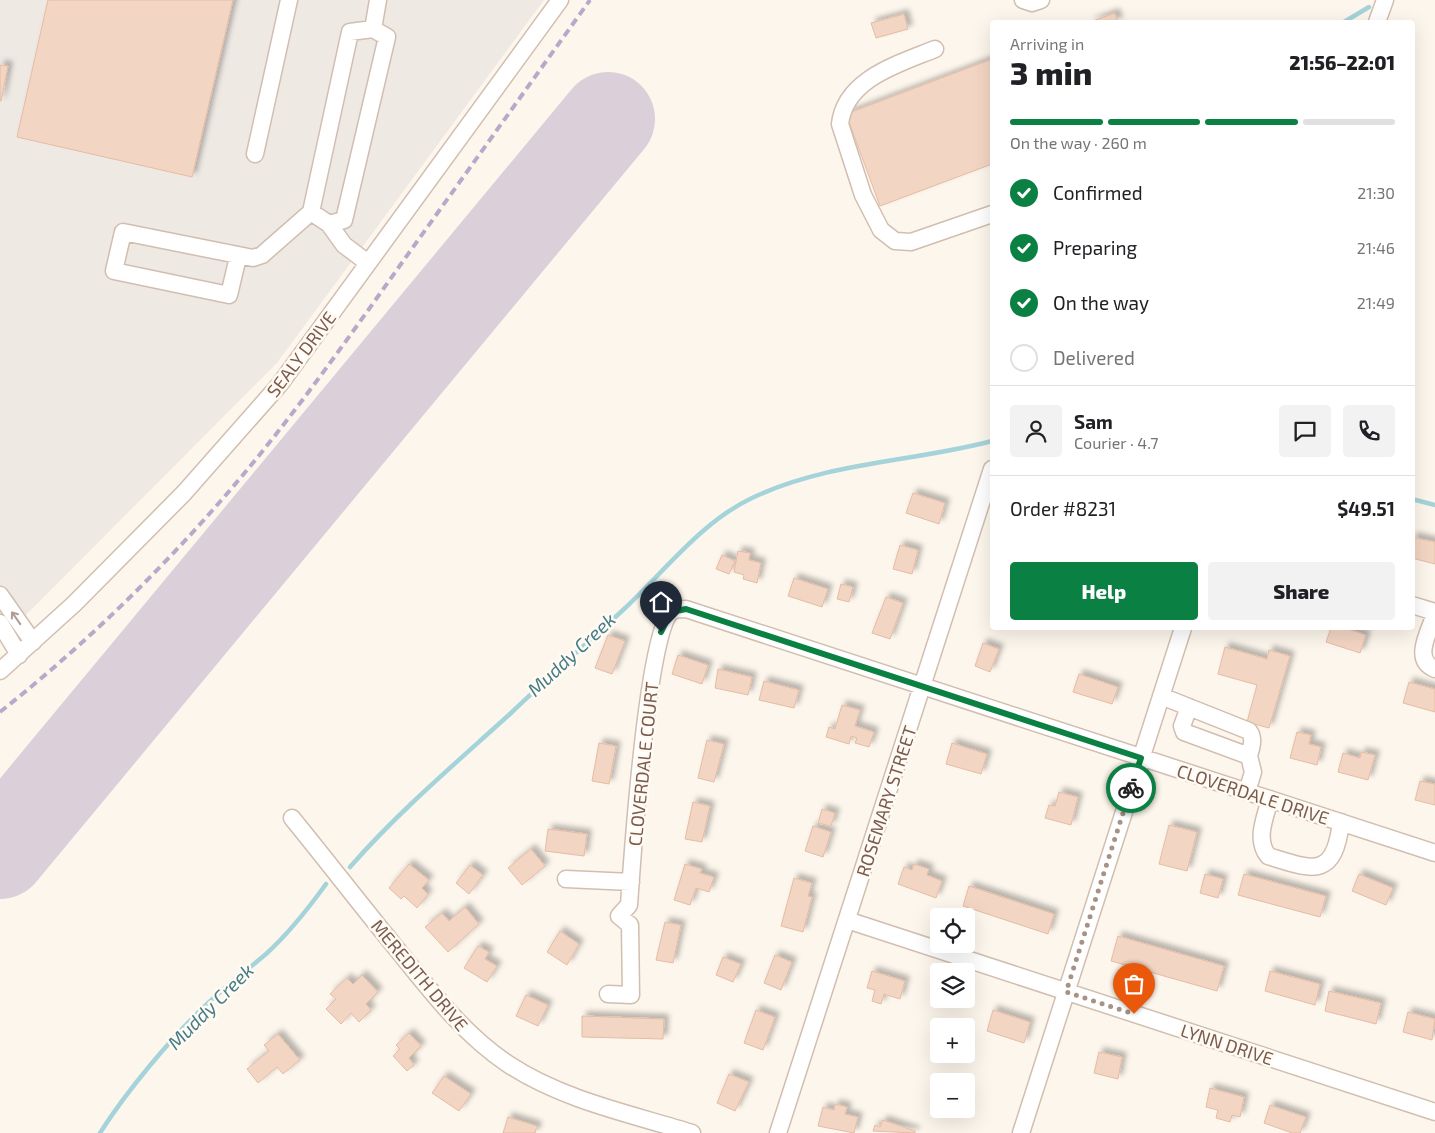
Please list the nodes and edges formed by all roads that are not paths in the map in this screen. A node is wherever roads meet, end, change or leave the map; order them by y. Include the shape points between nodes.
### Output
1 (289, 0) edge
2 (378, 0) edge
3 (560, 0) edge
4 (1023, 0) edge
5 (1041, 0) edge
6 (1385, 0) edge
7 (1379, 20) edge
8 (373, 28) junction
9 (935, 49) dead end
10 (255, 154) dead end
11 (311, 212) junction
12 (990, 215) edge
13 (329, 224) junction
14 (238, 257) junction
15 (368, 263) junction
16 (990, 475) edge
17 (0, 595) edge
18 (1415, 606) edge
19 (671, 612) joint
20 (1435, 613) edge
21 (0, 623) edge
22 (1182, 630) edge
23 (33, 642) junction
24 (19, 655) junction
25 (1435, 669) edge
26 (0, 672) edge
27 (922, 687) junction
28 (1161, 696) junction
29 (1189, 707) junction
30 (1249, 756) junction
31 (1141, 758) junction
32 (1247, 792) junction
33 (1270, 799) junction
34 (292, 818) dead end
35 (1341, 822) junction
36 (1435, 853) edge
37 (566, 879) dead end
38 (631, 882) junction
39 (847, 920) junction
40 (1066, 992) junction
41 (608, 994) dead end
42 (1435, 1112) edge
43 (692, 1133) edge
44 (778, 1133) edge
45 (1021, 1133) edge

1 - 10 street
2 - 8 street
3 - 15 street, SEALY DRIVE
4 - 5 street via 1032,3
6 - 7 street
8 - 11 street via 350,32
8 - 13 street via 388,37 344,220
9 - 12 street via 879,72 849,98 841,112 840,124 863,195 881,230 895,241 911,242
11 - 13 street
11 - 14 street via 262,255
13 - 15 street via 344,245
14 - 14 street via 123,232 114,271 229,296
15 - 23 street, SEALY DRIVE via 280,384 184,493
16 - 27 street, ROSEMARY STREET
23 -> 17 street
18 - 20 street
19 - 27 street, CLOVERDALE DRIVE via 686,609
19 - 38 street, CLOVERDALE COURT via 661,632 646,717
20 - 25 street via 1422,654 1423,661
21 - 24 street
22 - 28 street
23 - 24 street, SEALY DRIVE
24 - 26 street, SEALY DRIVE
27 - 31 street, CLOVERDALE DRIVE
27 - 39 street, ROSEMARY STREET
28 - 29 street
28 - 31 street
29 - 30 street via 1249,731 1252,735
29 - 30 street via 1182,726 1184,732
30 - 32 street via 1253,772
31 - 32 street, CLOVERDALE DRIVE
31 - 40 street
32 - 33 street, CLOVERDALE DRIVE
33 - 35 street, CLOVERDALE DRIVE
33 - 35 street via 1261,835 1268,856 1309,868 1318,867 1334,851
34 - 43 street, MEREDITH DRIVE via 430,990 460,1025 487,1048 508,1064 565,1093
35 - 36 street, CLOVERDALE DRIVE
37 - 38 street
38 - 41 street, CLOVERDALE COURT via 629,905 619,916 630,925 631,995
39 - 40 street, LYNN DRIVE
39 - 44 street, ROSEMARY STREET
40 - 42 street, LYNN DRIVE
40 - 45 street

